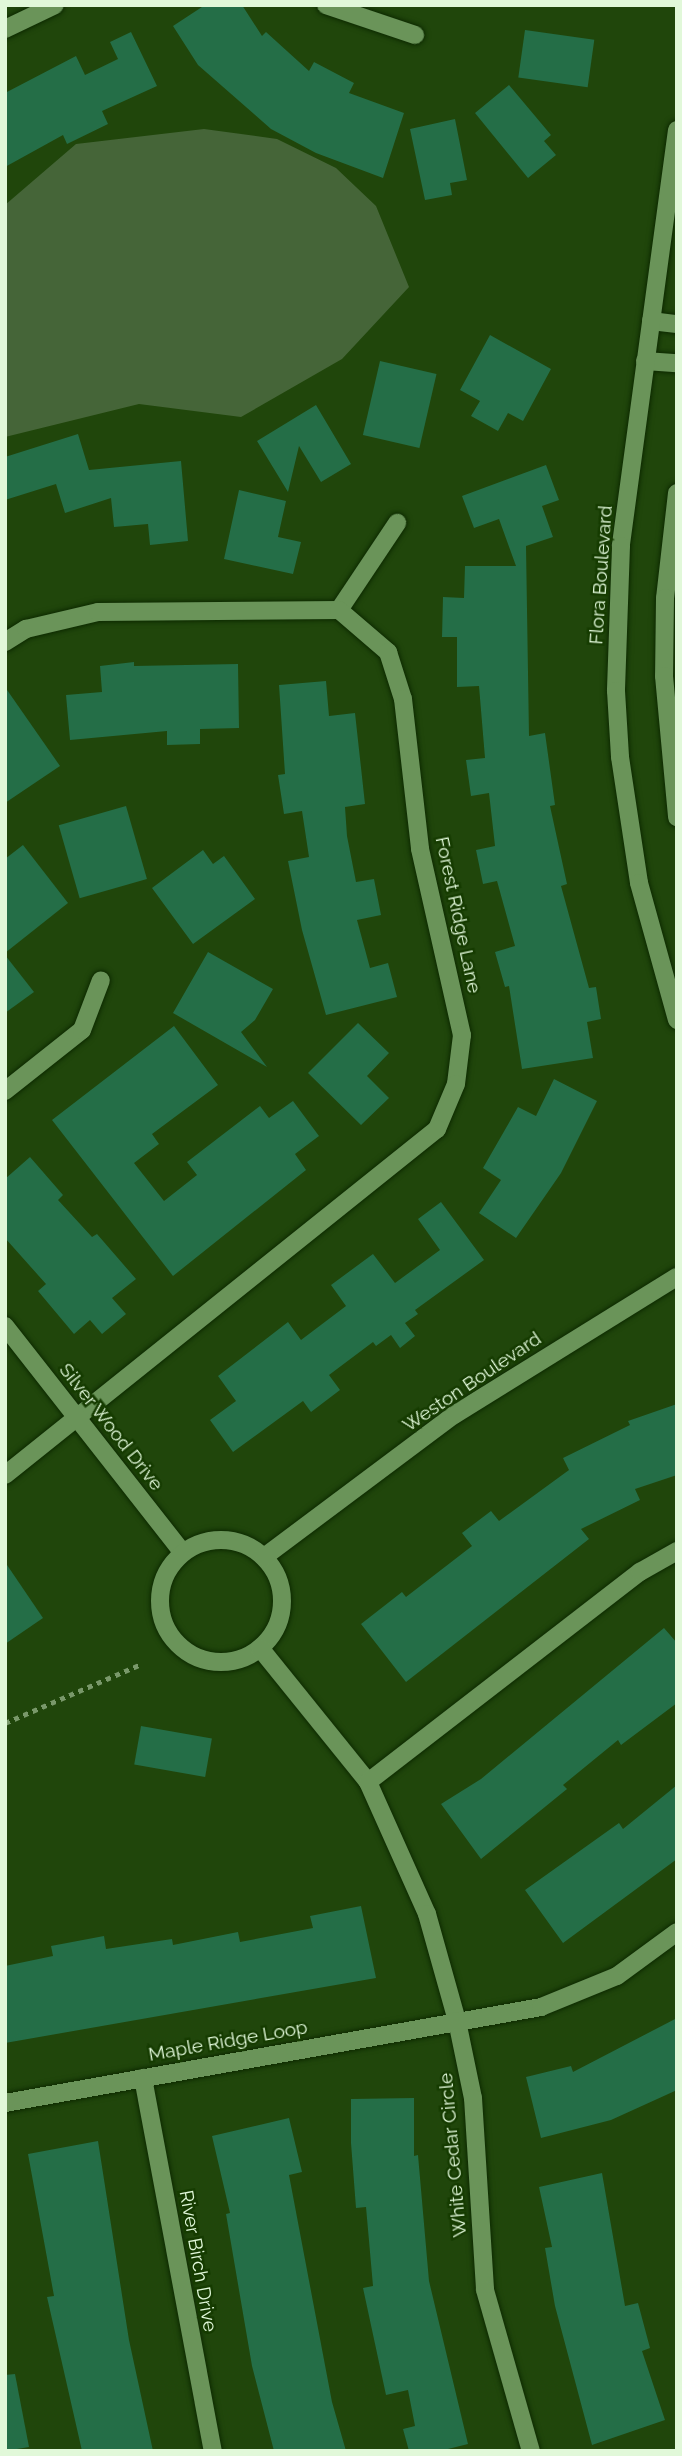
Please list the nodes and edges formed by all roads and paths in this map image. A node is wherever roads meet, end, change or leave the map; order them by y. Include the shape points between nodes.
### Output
1 (55, 5) edge
2 (326, 5) edge
3 (5, 29) edge
4 (415, 35) dead end
5 (677, 130) edge
6 (651, 321) junction
7 (677, 324) edge
8 (645, 361) junction
9 (677, 363) edge
10 (677, 492) edge
11 (397, 523) dead end
12 (339, 610) junction
13 (5, 642) edge
14 (677, 817) edge
15 (101, 980) dead end
16 (677, 1020) edge
17 (5, 1091) edge
18 (677, 1277) edge
19 (5, 1326) edge
20 (78, 1416) junction
21 (5, 1475) edge
22 (677, 1551) edge
23 (183, 1553) junction
24 (264, 1557) junction
25 (260, 1648) junction
26 (139, 1665) dead end
27 (5, 1723) edge
28 (368, 1782) junction
29 (677, 1933) edge
30 (457, 2021) junction
31 (143, 2078) junction
32 (5, 2103) edge
33 (213, 2451) edge
34 (531, 2451) edge

1 - 3 street
2 - 4 street
5 - 6 street, Flora Boulevard
6 - 7 street
6 - 8 street, Flora Boulevard
8 - 9 street
8 - 16 street, Flora Boulevard via 621,545 616,691 637,870
10 - 14 street via 665,598 664,676
11 - 12 street
12 - 13 street via 98,612 26,629
12 - 20 street, Forest Ridge Lane via 388,652 403,699 420,849 462,1035 456,1084 437,1129
15 - 17 street via 82,1030
18 - 24 street, Weston Boulevard via 453,1415
19 - 20 street, Silver Wood Drive
20 - 21 street, Forest Ridge Lane
20 - 23 street, Silver Wood Drive
22 - 28 street via 640,1572
23 - 24 street via 204,1542 233,1541
23 - 25 street via 165,1576 160,1604 172,1637 193,1656 213,1662 229,1662
24 - 25 street via 280,1583 282,1604 278,1625
25 - 28 street, White Cedar Circle
26 - 27 path
28 - 30 street, White Cedar Circle via 428,1914
29 - 30 street, Maple Ridge Loop via 617,1976 541,2007
30 - 31 street, Maple Ridge Loop
30 - 34 street, White Cedar Circle via 472,2098 485,2290
31 - 32 street, Maple Ridge Loop
31 - 33 street, River Birch Drive

